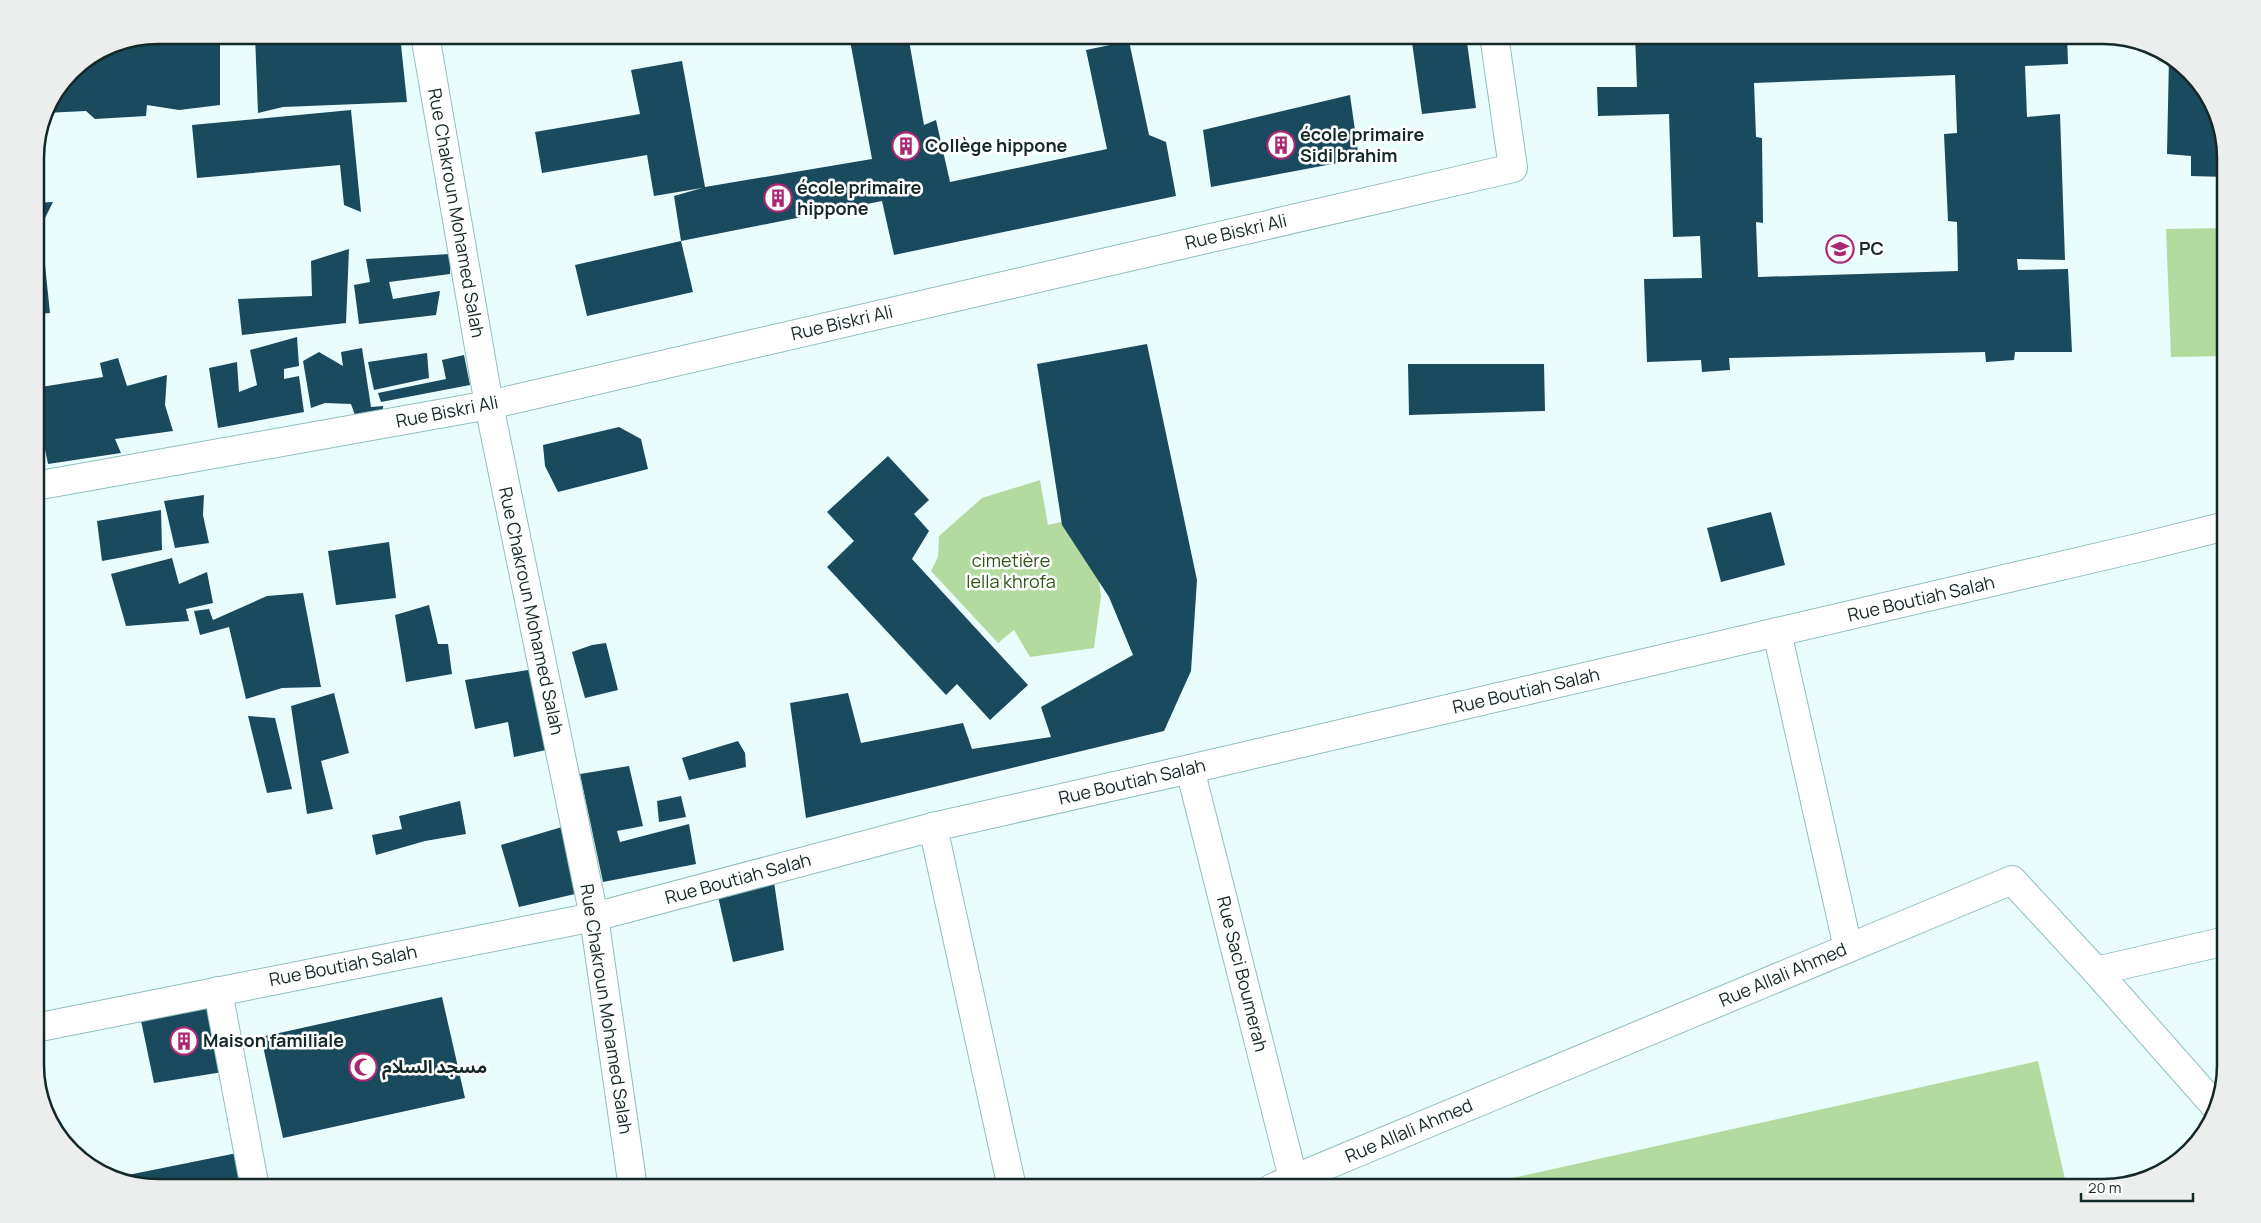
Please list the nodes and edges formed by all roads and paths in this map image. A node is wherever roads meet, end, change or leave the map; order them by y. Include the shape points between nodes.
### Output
1 (427, 44) edge
2 (1495, 44) edge
3 (489, 405) junction
4 (44, 484) edge
5 (2217, 528) edge
6 (1777, 632) junction
7 (1190, 770) junction
8 (933, 827) junction
9 (594, 917) junction
10 (2217, 943) edge
11 (1848, 948) junction
12 (2096, 971) junction
13 (218, 991) junction
14 (44, 1026) edge
15 (2211, 1102) edge
16 (253, 1179) edge
17 (632, 1179) edge
18 (1010, 1179) edge
19 (1281, 1179) edge
20 (1292, 1179) edge

1 - 3 street, Rue Chakroun Mohamed Salah
2 - 3 street, Rue Biskri Ali via 1513,168
3 - 4 street, Rue Biskri Ali
3 - 9 street, Rue Chakroun Mohamed Salah
5 - 6 street, Rue Boutiah Salah
6 - 7 street, Rue Boutiah Salah
6 - 11 street
7 - 8 street, Rue Boutiah Salah
7 - 19 street, Rue Saci Boumerah
8 - 9 street, Rue Boutiah Salah
8 - 18 street
9 - 13 street, Rue Boutiah Salah
9 - 17 street, Rue Chakroun Mohamed Salah
10 - 12 street
11 - 12 street, Rue Allali Ahmed via 2012,880
11 - 20 street, Rue Allali Ahmed
12 - 15 street, Rue Allali Ahmed
13 - 14 street, Rue Boutiah Salah
13 - 16 street

